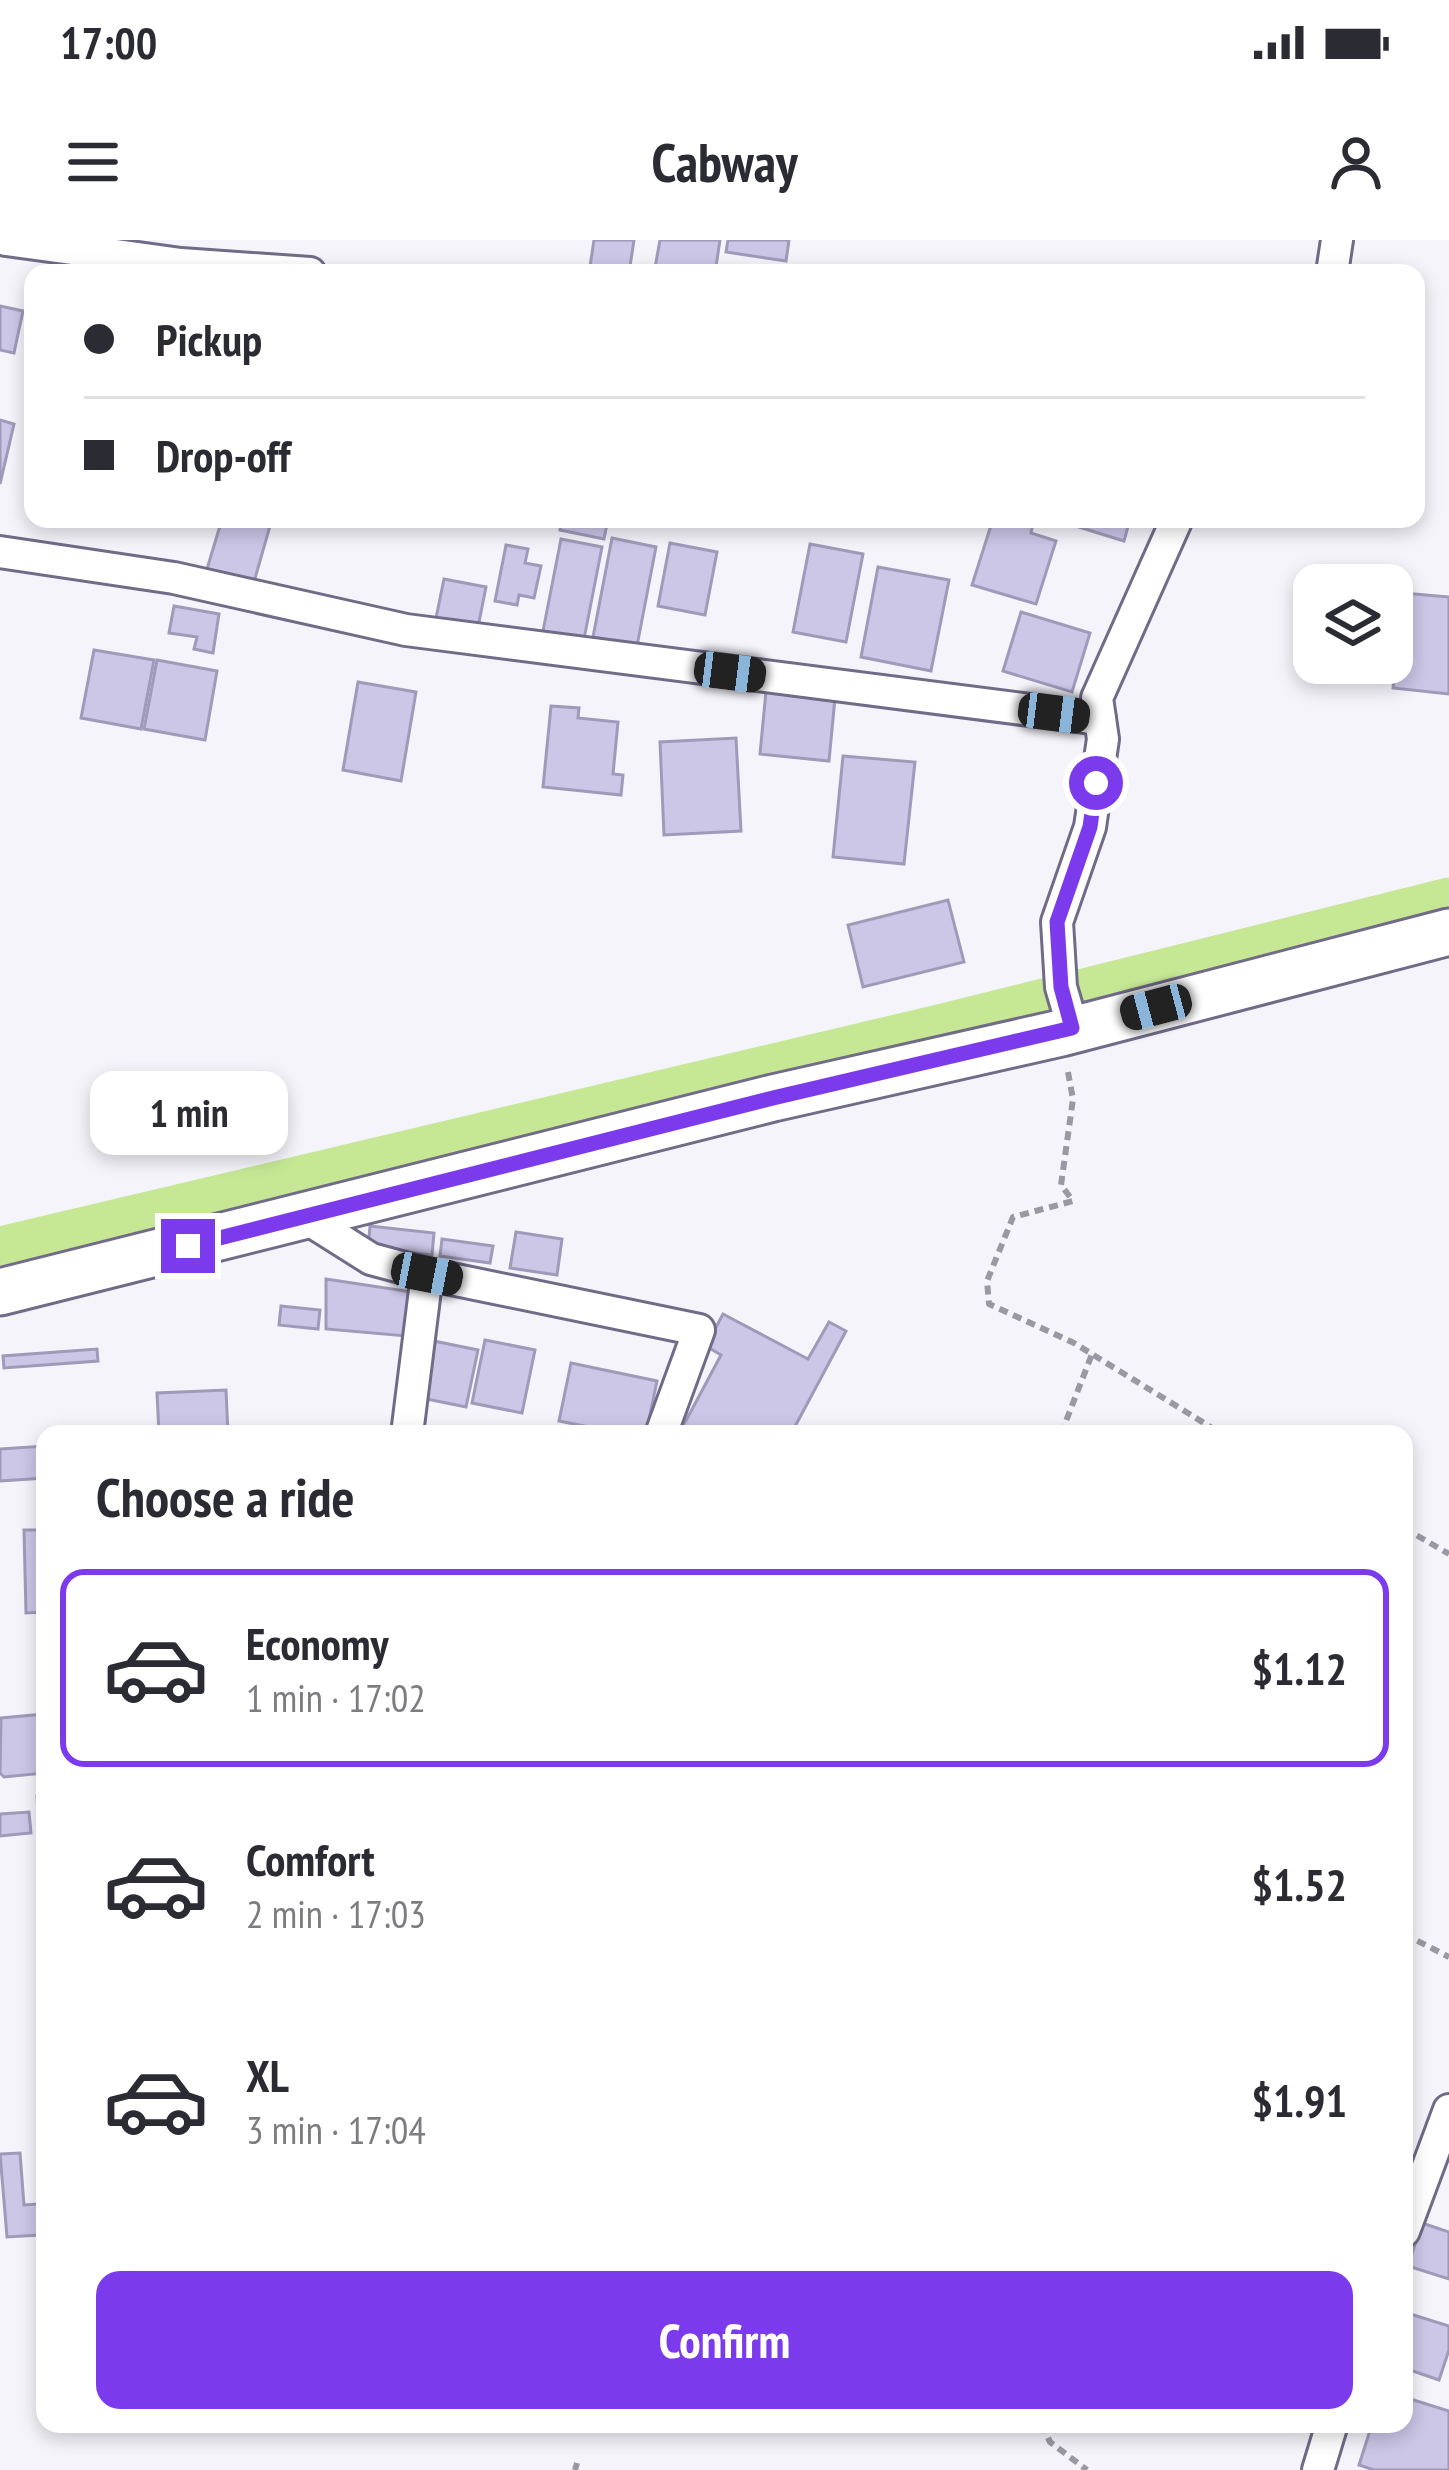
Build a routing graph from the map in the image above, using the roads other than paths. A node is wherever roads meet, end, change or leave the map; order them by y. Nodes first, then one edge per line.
1 (6, 240) edge
2 (181, 264) edge
3 (1173, 528) edge
4 (0, 552) edge
5 (1100, 719) junction
6 (1449, 932) edge
7 (1066, 1015) junction
8 (306, 1218) junction
9 (427, 1274) junction
10 (0, 1292) edge
11 (407, 1425) edge
12 (665, 1425) edge
13 (1449, 2110) edge
14 (1413, 2207) edge
15 (1329, 2433) edge
16 (1318, 2470) edge

1 - 2 street
3 - 5 street
4 - 5 street
5 - 7 street
6 - 7 street
7 - 8 street
8 - 9 street
8 - 10 street
9 - 11 street
9 - 12 street
13 - 14 street
15 - 16 street

